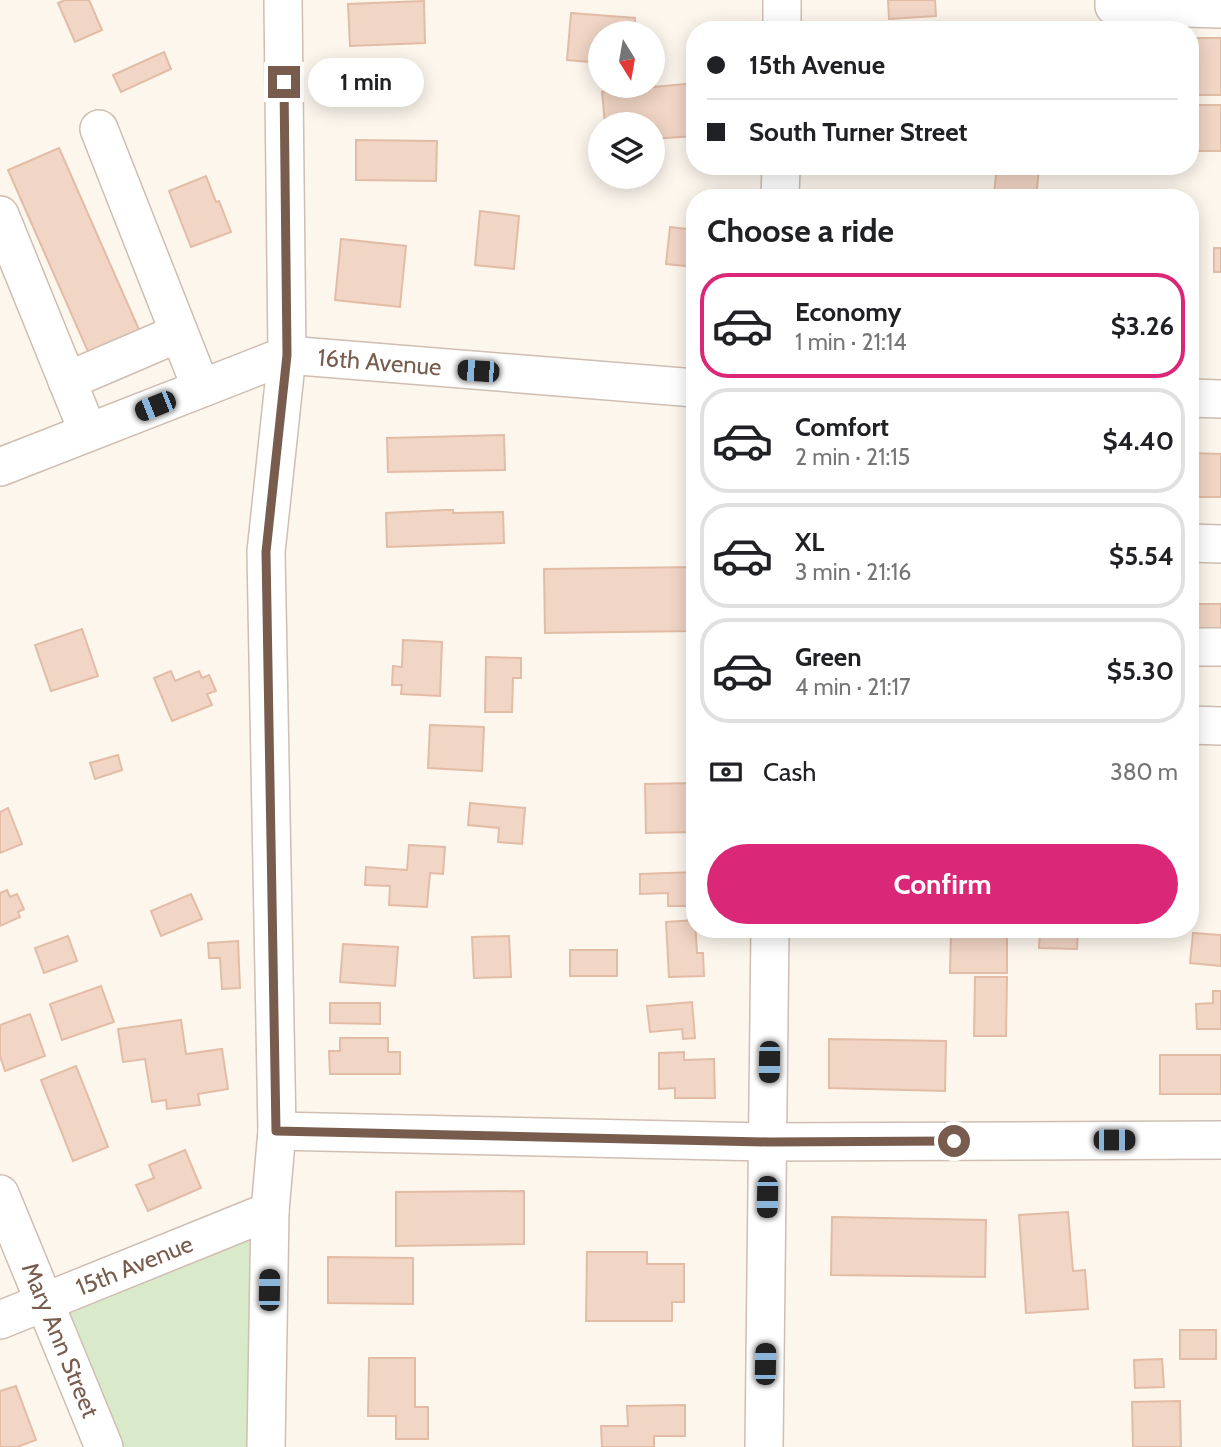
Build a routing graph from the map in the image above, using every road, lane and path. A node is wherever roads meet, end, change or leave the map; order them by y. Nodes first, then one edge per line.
1 (283, 0) edge
2 (782, 0) edge
3 (1114, 0) edge
4 (1221, 9) edge
5 (782, 21) edge
6 (99, 129) dead end
7 (0, 215) edge
8 (179, 333) junction
9 (287, 355) junction
10 (67, 381) junction
11 (686, 387) edge
12 (201, 388) junction
13 (1199, 398) edge
14 (1221, 399) edge
15 (88, 432) junction
16 (0, 467) edge
17 (1199, 543) edge
18 (1221, 544) edge
19 (1199, 647) edge
20 (1221, 648) edge
21 (1199, 725) edge
22 (1221, 726) edge
23 (770, 938) edge
24 (276, 1131) junction
25 (1221, 1140) edge
26 (768, 1142) junction
27 (0, 1194) edge
28 (270, 1211) junction
29 (44, 1303) junction
30 (0, 1320) edge
31 (104, 1447) edge
32 (267, 1447) edge
33 (764, 1447) edge

1 - 9 street
2 - 5 street
3 - 4 street
6 - 8 street
7 - 10 street
8 - 10 street
8 - 12 street
9 - 11 street, 16th Avenue
9 - 12 street, 16th Avenue
9 - 24 street
10 - 15 street
12 - 15 street, 16th Avenue
13 - 14 street
15 - 16 street, 16th Avenue
17 - 18 street
19 - 20 street
21 - 22 street
23 - 26 street
24 - 26 street
24 - 28 street
25 - 26 street
26 - 33 street
27 - 29 street, Mary Ann Street
28 - 29 street, 15th Avenue
28 - 32 street
29 - 30 street, 15th Avenue
29 - 31 street, Mary Ann Street

